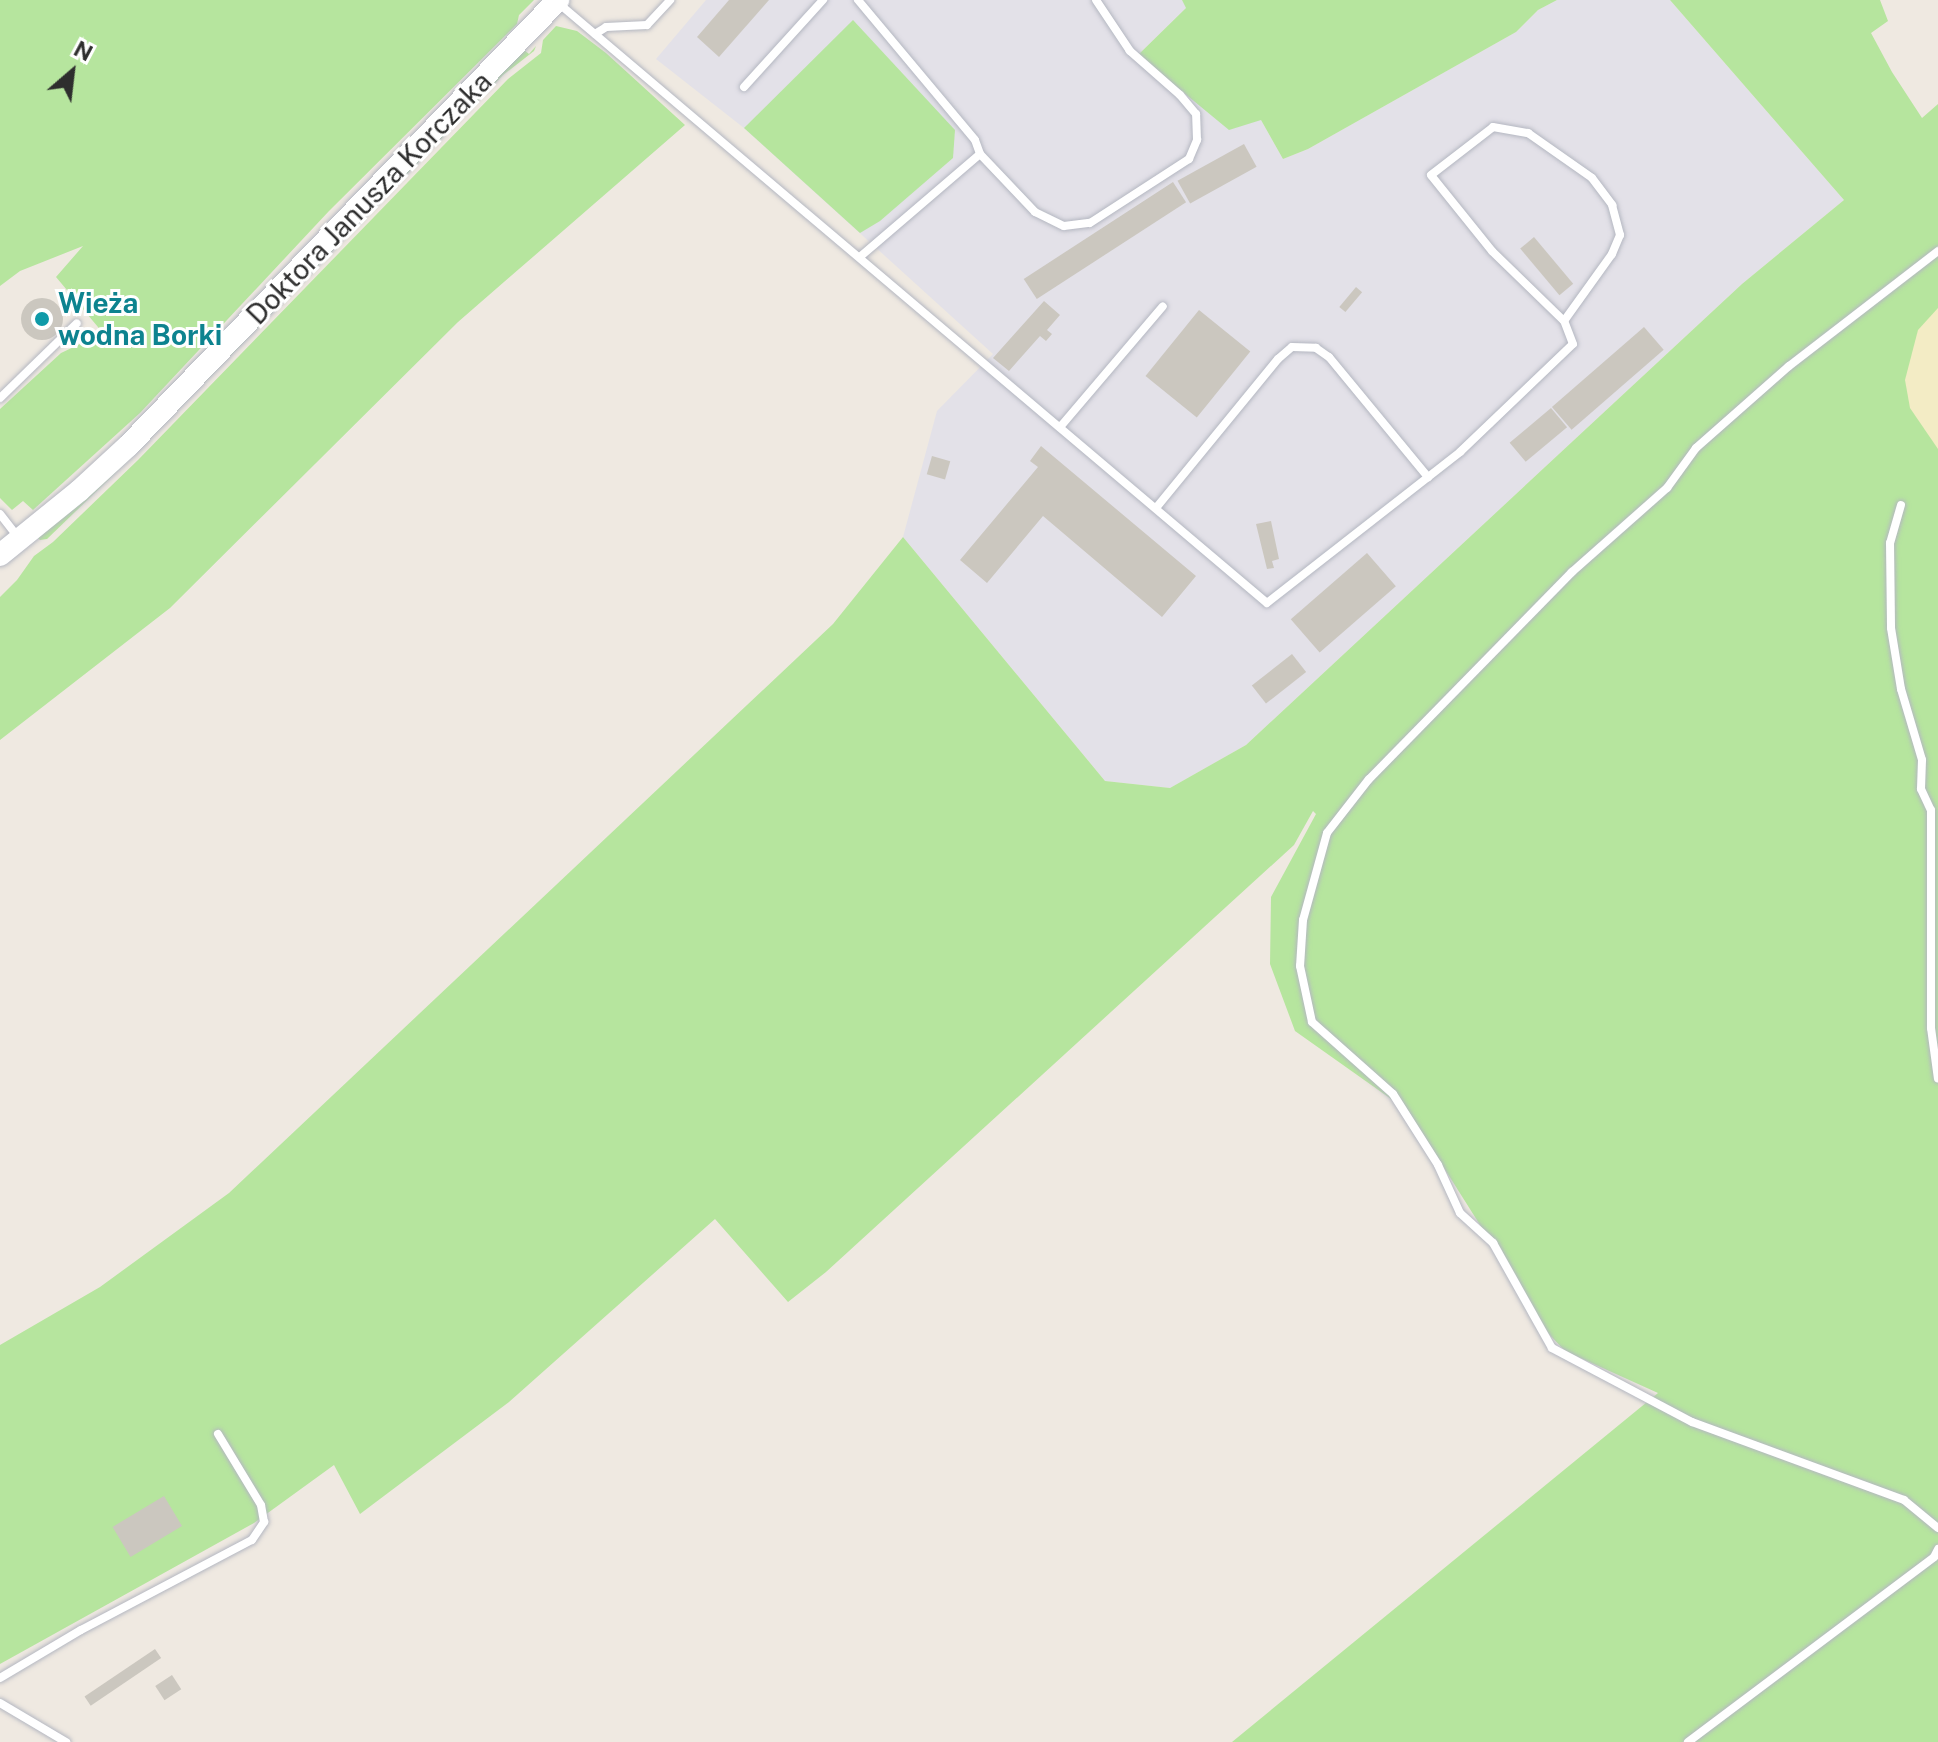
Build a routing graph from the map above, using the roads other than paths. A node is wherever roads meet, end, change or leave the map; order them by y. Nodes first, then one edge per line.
1 (670, 0) edge
2 (823, 0) edge
3 (858, 0) edge
4 (1096, 0) edge
5 (558, 1) edge
6 (595, 34) junction
7 (744, 87) dead end
8 (980, 154) junction
9 (1938, 251) edge
10 (860, 257) junction
11 (1163, 306) dead end
12 (1564, 321) junction
13 (77, 323) dead end
14 (0, 398) edge
15 (1061, 426) junction
16 (1428, 477) junction
17 (1901, 505) dead end
18 (1156, 508) junction
19 (0, 514) edge
20 (20, 539) junction
21 (0, 555) edge
22 (1934, 812) edge
23 (1938, 1079) edge
24 (218, 1434) dead end
25 (1938, 1528) edge
26 (1938, 1549) edge
27 (0, 1678) edge
28 (0, 1703) edge
29 (66, 1742) edge
30 (1688, 1742) edge

1 - 6 lane
2 - 7 lane
3 - 8 lane
4 - 8 lane
5 - 6 lane
5 - 20 street, Doktora Janusza Korczaka
6 - 10 lane
8 - 10 lane
9 - 25 lane
10 - 15 lane
11 - 15 lane
12 - 12 lane
12 - 16 lane
13 - 14 lane
15 - 18 lane
16 - 18 lane
16 - 18 lane
17 - 22 lane
19 - 20 lane
20 - 21 street, Doktora Janusza Korczaka
22 - 23 lane
24 - 27 lane
26 - 30 lane
28 - 29 lane

